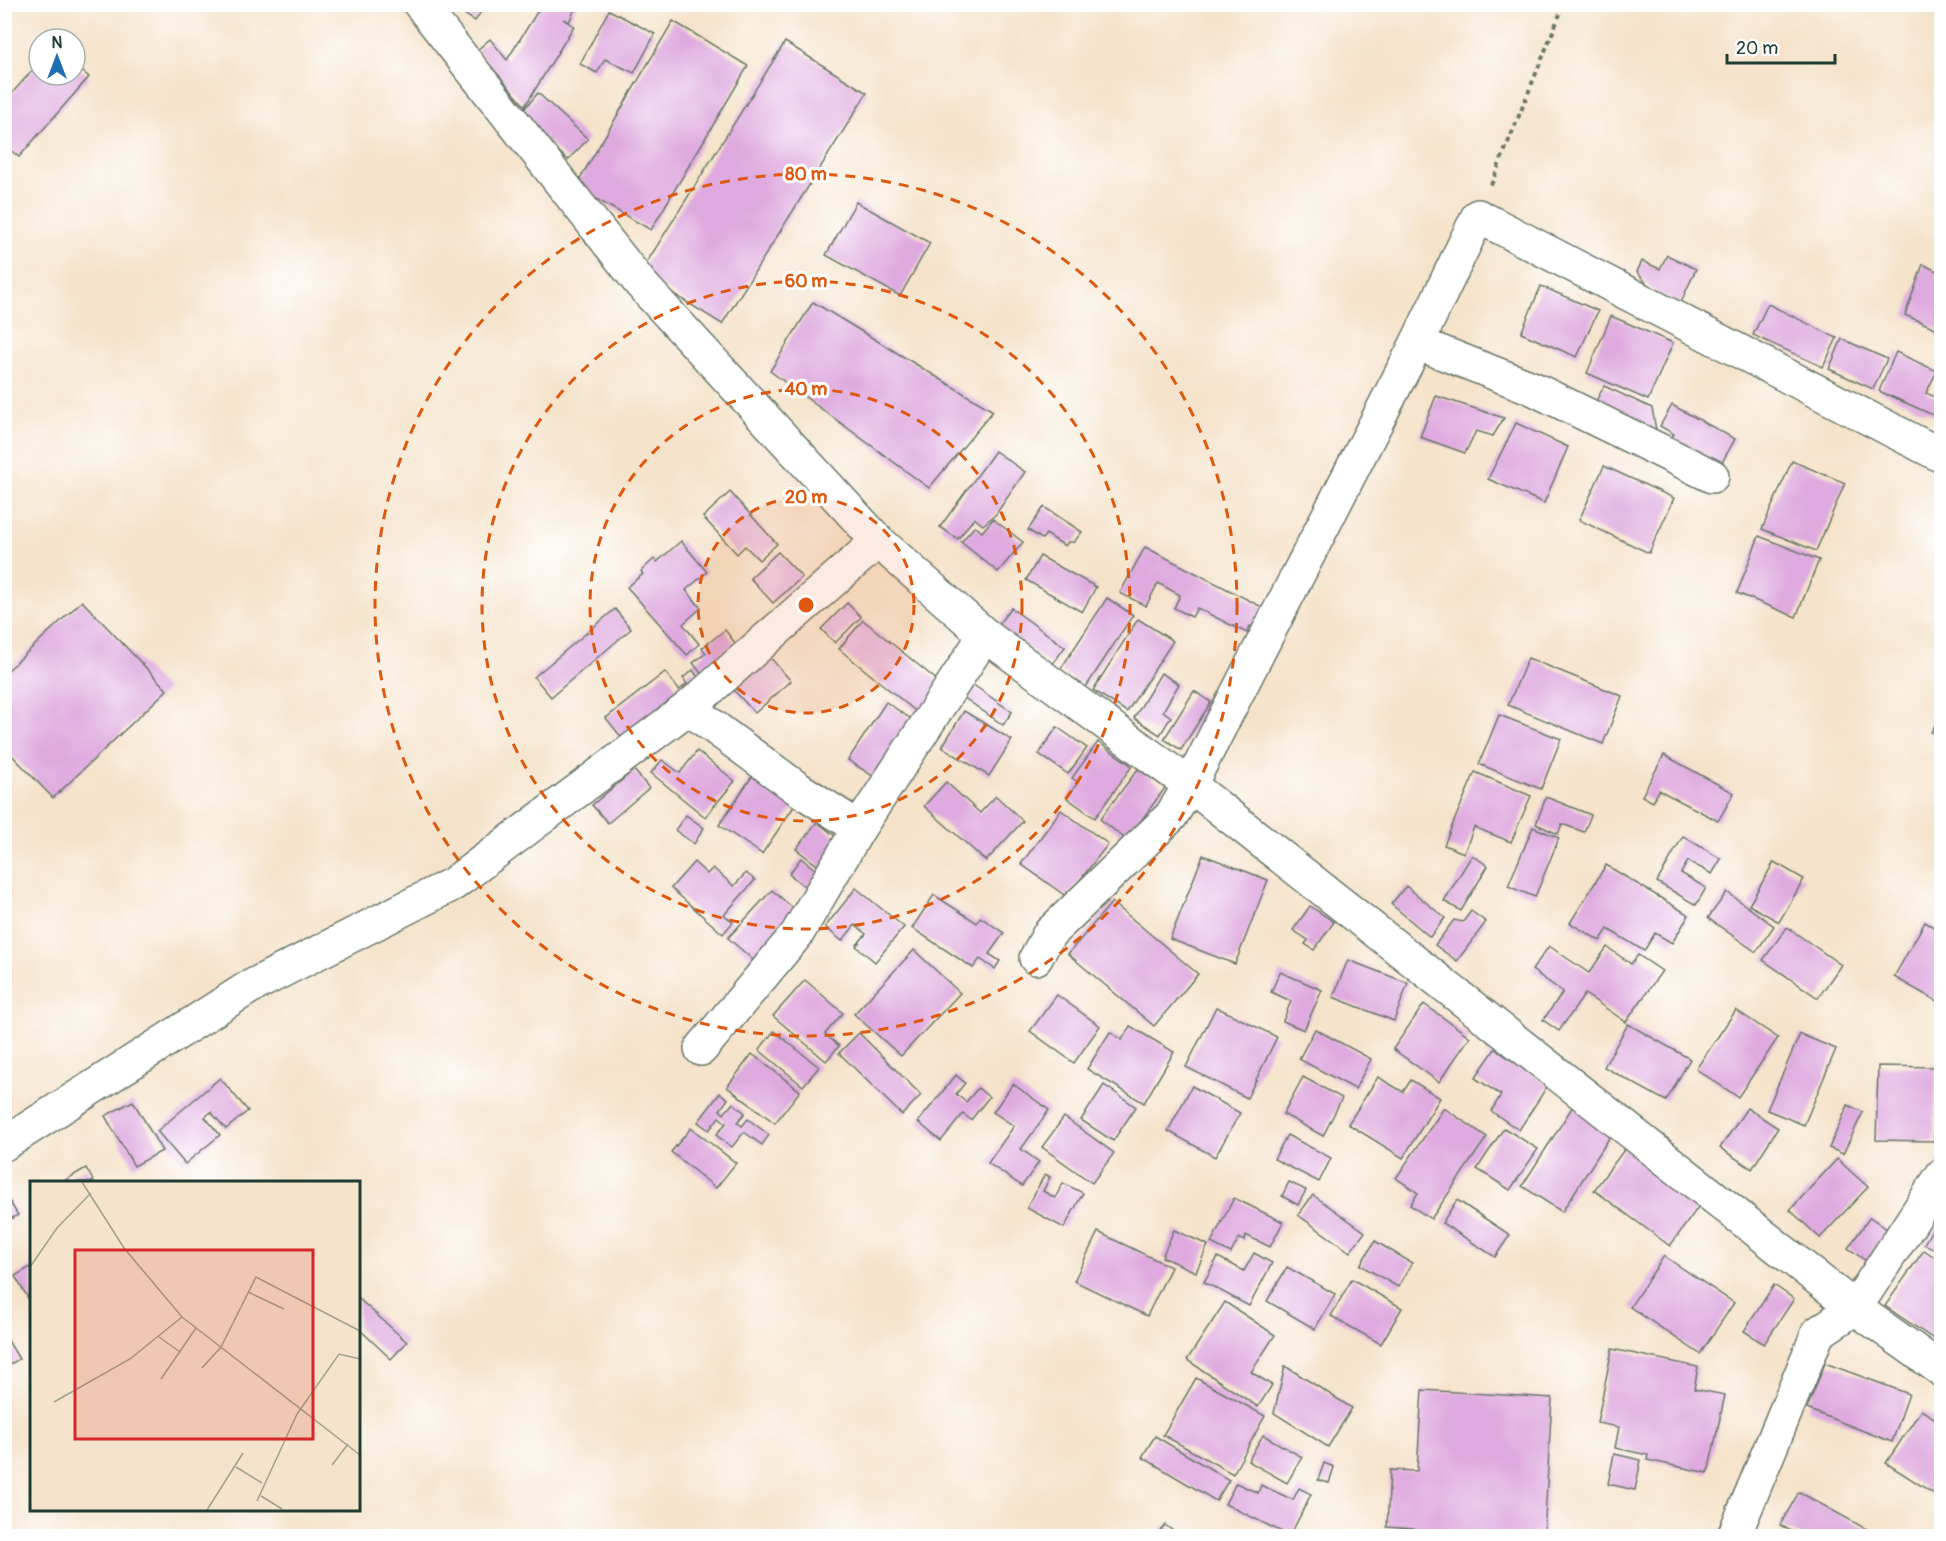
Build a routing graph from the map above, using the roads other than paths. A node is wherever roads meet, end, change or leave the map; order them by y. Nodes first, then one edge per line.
1 (420, 4) edge
2 (1417, 343) junction
3 (1941, 456) edge
4 (1712, 476) dead end
5 (878, 541) junction
6 (986, 635) junction
7 (688, 708) junction
8 (1190, 785) junction
9 (859, 828) junction
10 (1036, 958) dead end
11 (701, 1048) dead end
12 (4, 1144) edge
13 (1941, 1175) edge
14 (1855, 1308) junction
15 (1941, 1370) edge
16 (1734, 1536) edge

1 - 5 street
2 - 3 street
2 - 4 street
2 - 8 street
5 - 6 street
5 - 7 street
6 - 8 street
6 - 9 street
7 - 9 street
7 - 12 street
8 - 10 street
8 - 14 street
9 - 11 street
13 - 14 street
14 - 15 street
14 - 16 street

